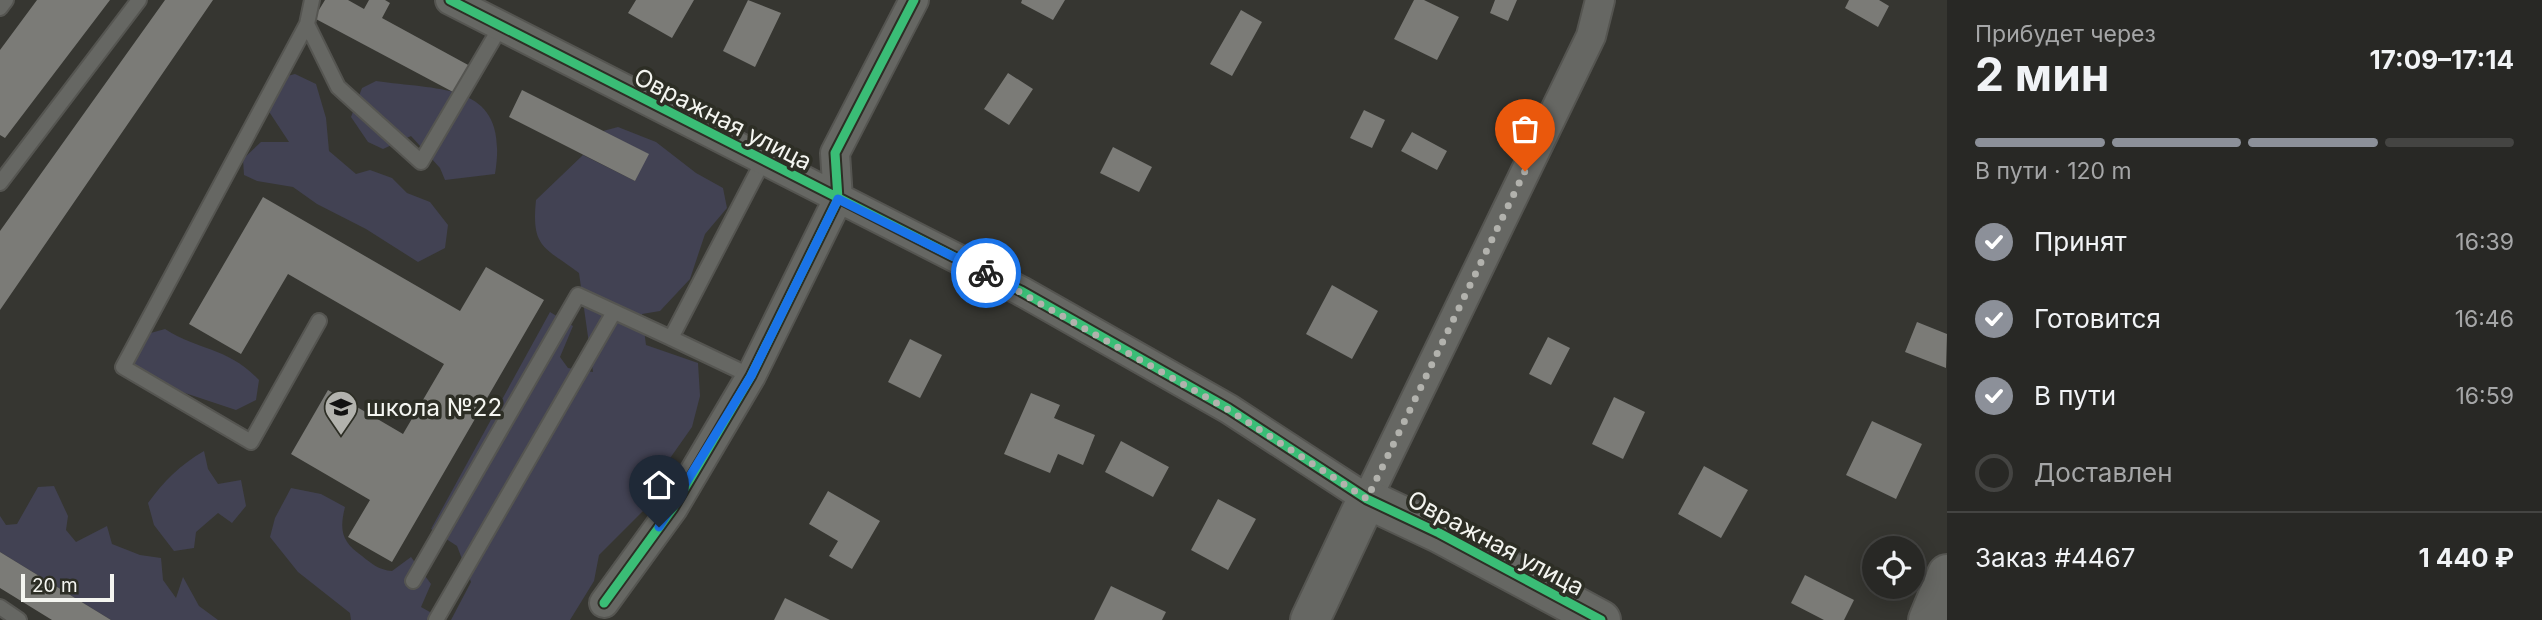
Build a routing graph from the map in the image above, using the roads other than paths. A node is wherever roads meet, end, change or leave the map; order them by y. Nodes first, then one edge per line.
1 (6, 0) edge
2 (139, 0) edge
3 (312, 0) edge
4 (450, 0) edge
5 (914, 0) edge
6 (1600, 0) edge
7 (0, 8) edge
8 (307, 24) junction
9 (501, 26) junction
10 (763, 161) junction
11 (4, 167) edge
12 (0, 183) edge
13 (838, 199) junction
14 (614, 312) junction
15 (319, 321) dead end
16 (671, 338) junction
17 (751, 376) junction
18 (1367, 499) junction
19 (1947, 574) edge
20 (413, 581) dead end
21 (604, 603) dead end
22 (0, 607) edge
23 (19, 620) edge
24 (436, 620) edge
25 (1310, 620) edge
26 (1601, 620) edge
27 (1928, 620) edge

1 - 7 lane
2 - 11 lane
3 - 8 lane
4 - 9 street, Овражная улица
5 - 13 street
6 - 18 street
8 - 9 lane
8 - 15 lane
9 - 10 street, Овражная улица
10 - 13 street, Овражная улица
10 - 16 lane
11 - 12 lane
13 - 17 street
13 - 18 street, Овражная улица
14 - 16 lane
14 - 20 lane
14 - 24 lane
16 - 17 lane
17 - 21 street
18 - 25 street
18 - 26 street, Овражная улица
19 - 27 street
22 - 23 lane

